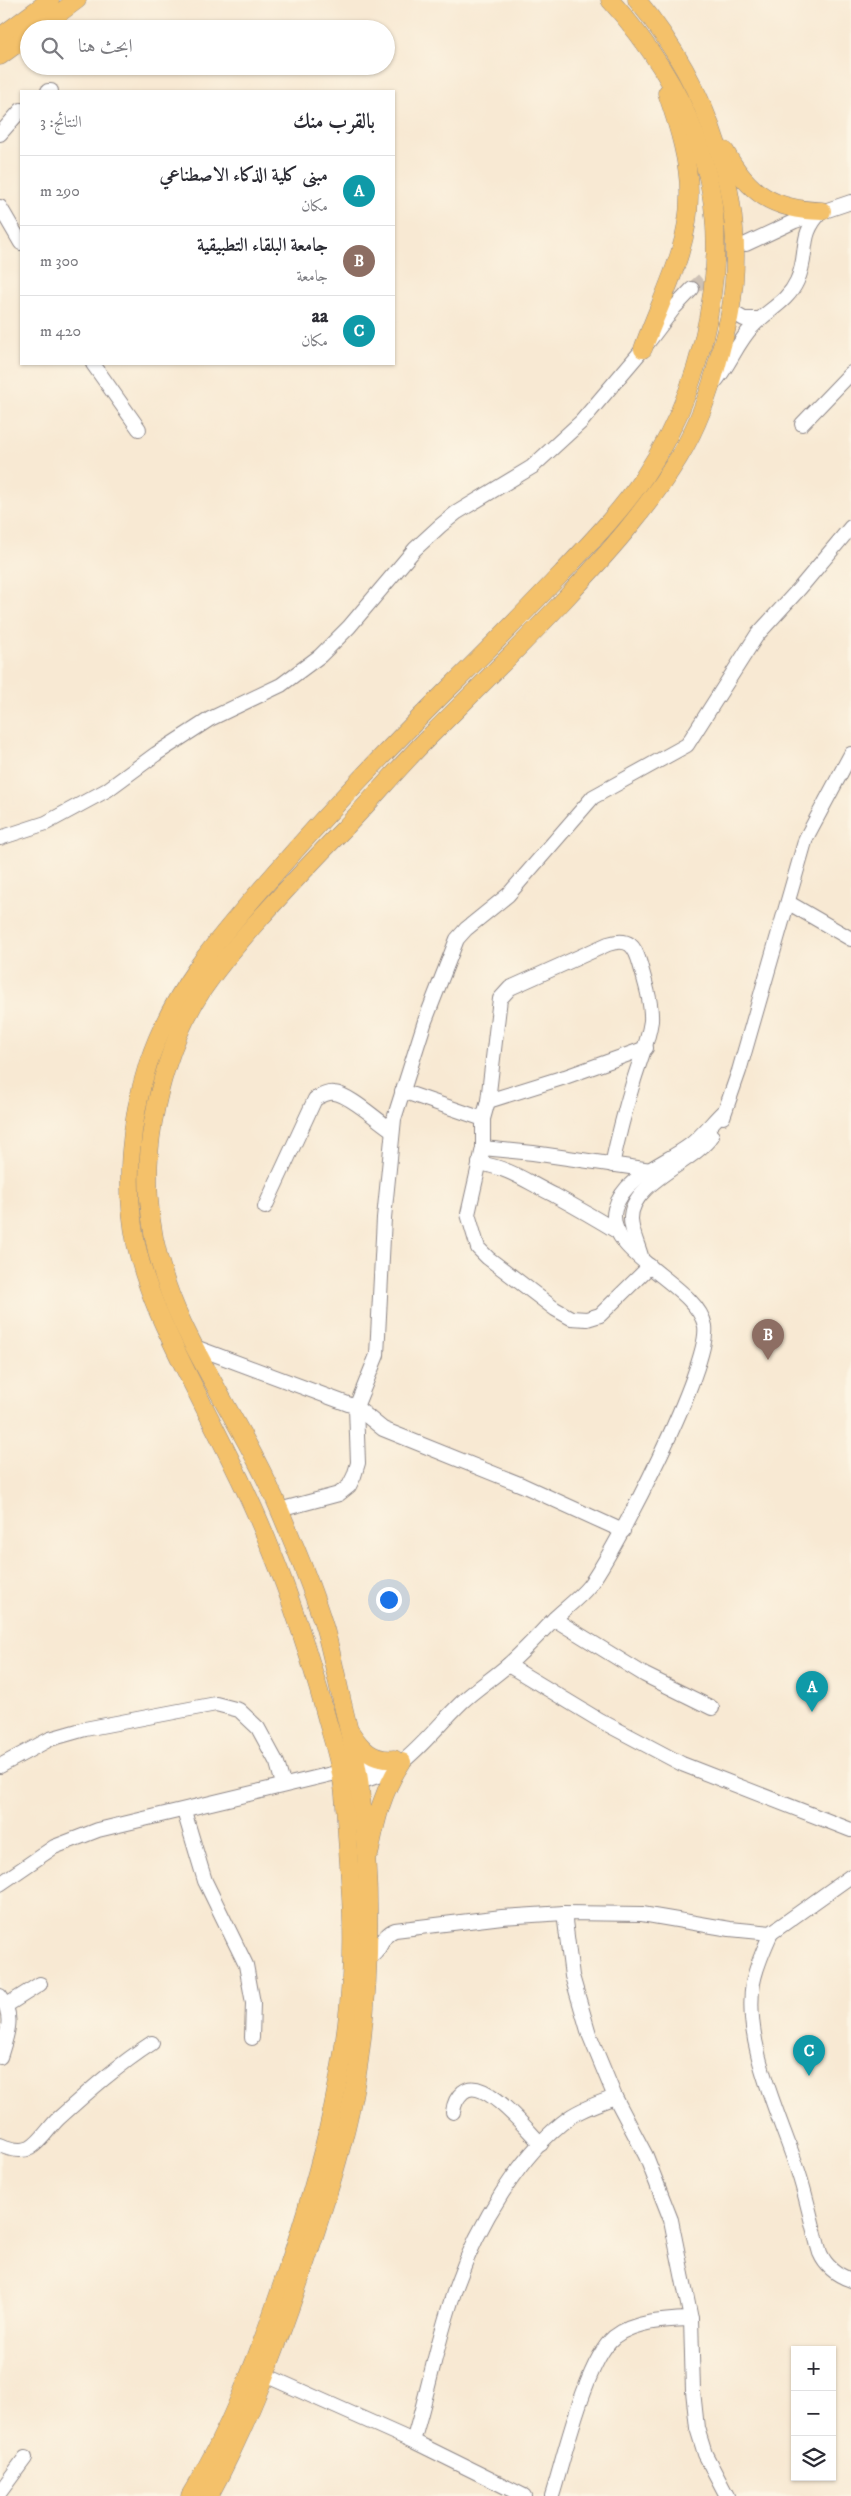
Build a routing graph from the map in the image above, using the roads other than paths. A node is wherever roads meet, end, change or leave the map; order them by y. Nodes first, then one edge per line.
1 (50, 0) edge
2 (77, 0) edge
3 (610, 0) edge
4 (637, 0) edge
5 (23, 20) edge
6 (50, 20) edge
7 (20, 22) edge
8 (0, 37) edge
9 (20, 42) edge
10 (0, 56) edge
11 (657, 59) junction
12 (20, 111) edge
13 (708, 118) junction
14 (0, 134) edge
15 (851, 202) edge
16 (0, 207) edge
17 (822, 211) junction
18 (790, 218) junction
19 (804, 240) junction
20 (20, 241) edge
21 (746, 244) tunnel mouth
22 (692, 289) tunnel mouth
23 (730, 311) junction
24 (759, 319) junction
25 (643, 349) junction
26 (95, 365) edge
27 (851, 373) edge
28 (712, 384) junction
29 (802, 424) dead end
30 (139, 429) dead end
31 (851, 527) edge
32 (403, 734) junction
33 (418, 747) junction
34 (850, 761) edge
35 (0, 838) edge
36 (789, 902) junction
37 (851, 939) edge
38 (646, 1048) junction
39 (402, 1092) junction
40 (488, 1101) junction
41 (725, 1110) junction
42 (483, 1119) junction
43 (392, 1130) junction
44 (483, 1148) junction
45 (479, 1163) junction
46 (612, 1165) junction
47 (651, 1170) junction
48 (265, 1207) dead end
49 (618, 1232) junction
50 (645, 1261) junction
51 (195, 1347) junction
52 (356, 1407) junction
53 (280, 1510) junction
54 (622, 1531) junction
55 (554, 1619) junction
56 (508, 1665) junction
57 (712, 1708) dead end
58 (349, 1730) junction
59 (398, 1760) junction
60 (0, 1766) edge
61 (350, 1778) junction
62 (283, 1784) junction
63 (184, 1811) junction
64 (851, 1830) edge
65 (366, 1876) junction
66 (851, 1876) edge
67 (0, 1884) edge
68 (564, 1913) junction
69 (771, 1933) junction
70 (367, 1958) junction
71 (40, 1984) dead end
72 (4, 2000) edge
73 (252, 2038) dead end
74 (152, 2043) dead end
75 (0, 2057) edge
76 (615, 2097) junction
77 (453, 2112) dead end
78 (541, 2144) junction
79 (0, 2145) edge
80 (851, 2280) edge
81 (691, 2319) junction
82 (265, 2375) junction
83 (413, 2441) junction
84 (25, 2458) dead end
85 (0, 2492) edge
86 (190, 2496) edge
87 (209, 2496) edge
88 (524, 2496) edge
89 (552, 2496) edge
90 (727, 2496) edge

1 - 5 main road
2 - 6 main road
3 - 11 main road
4 - 13 main road
7 - 8 main road
9 - 10 main road
11 - 25 main road
11 - 32 main road
12 - 14 street
13 - 18 main road
13 - 23 main road
15 - 17 street
16 - 20 street
17 - 18 main road
17 - 19 street
18 - 19 street
18 - 21 street
19 - 24 street
22 - 25 street
23 - 24 street
23 - 28 main road
24 - 28 street
25 - 35 street
26 - 30 street
27 - 29 street
28 - 33 main road
31 - 39 street
32 - 33 main road
32 - 61 main road
33 - 51 main road
34 - 36 street
36 - 37 street
36 - 41 street
38 - 40 street
38 - 40 street
38 - 46 street
39 - 42 street
39 - 43 street
40 - 42 street
41 - 47 street
41 - 50 street
42 - 44 street
43 - 48 street
43 - 52 street
44 - 45 street
44 - 46 street
45 - 49 street
45 - 50 street
46 - 47 street
47 - 49 street
49 - 50 street
50 - 54 street
51 - 52 street
51 - 53 main road
52 - 53 street
52 - 54 street
53 - 58 main road
54 - 55 street
55 - 56 street
55 - 57 street
56 - 59 street
56 - 64 street
58 - 59 main road
58 - 61 main road
59 - 61 street
59 - 65 main road
60 - 62 street
61 - 62 street
61 - 65 main road
61 - 86 main road
62 - 63 street
63 - 67 street
63 - 73 street
65 - 70 main road
66 - 69 street
68 - 69 street
68 - 70 street
68 - 76 street
69 - 80 street
70 - 82 main road
71 - 72 street
72 - 75 street
74 - 79 street
76 - 78 street
76 - 81 street
77 - 78 street
78 - 83 street
81 - 89 street
81 - 90 street
82 - 83 street
82 - 87 main road
83 - 88 street
84 - 85 street

